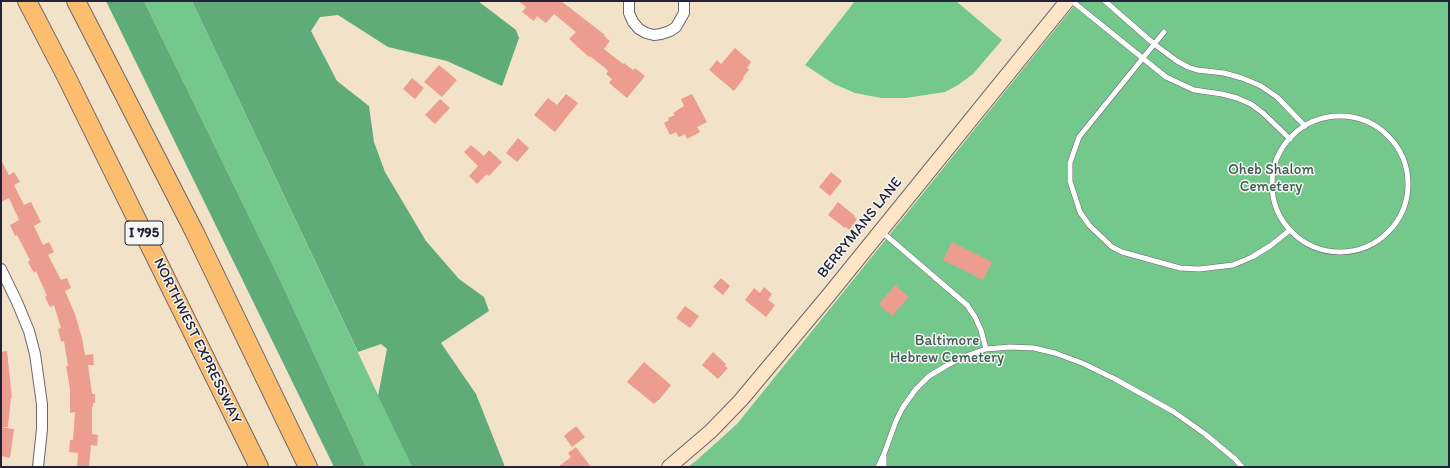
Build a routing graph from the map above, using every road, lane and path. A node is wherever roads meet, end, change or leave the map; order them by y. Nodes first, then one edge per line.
1 (27, 1) edge
2 (76, 1) edge
3 (629, 1) edge
4 (684, 1) edge
5 (1067, 1) edge
6 (1072, 1) edge
7 (1105, 1) edge
8 (1164, 32) dead end
9 (1154, 44) junction
10 (1142, 58) junction
11 (1305, 126) junction
12 (1290, 139) junction
13 (880, 230) junction
14 (1290, 230) junction
15 (1, 269) edge
16 (986, 349) junction
17 (884, 454) junction
18 (38, 467) edge
19 (259, 467) edge
20 (308, 467) edge
21 (669, 467) edge
22 (878, 467) edge
23 (884, 467) edge
24 (1242, 467) edge

1 - 19 highway, NORTHWEST EXPRESSWAY / I 795
2 - 20 highway
3 - 4 street
5 - 13 street, BERRYMANS LANE
6 - 10 lane
7 - 9 lane
8 - 9 lane
9 - 10 lane
9 - 11 lane
10 - 12 lane
10 - 14 lane
11 - 12 lane
11 - 14 lane
12 - 14 lane
13 - 16 lane
13 - 21 street, BERRYMANS LANE
15 - 18 street
16 - 17 lane
16 - 24 lane
17 - 22 lane
17 - 23 lane

